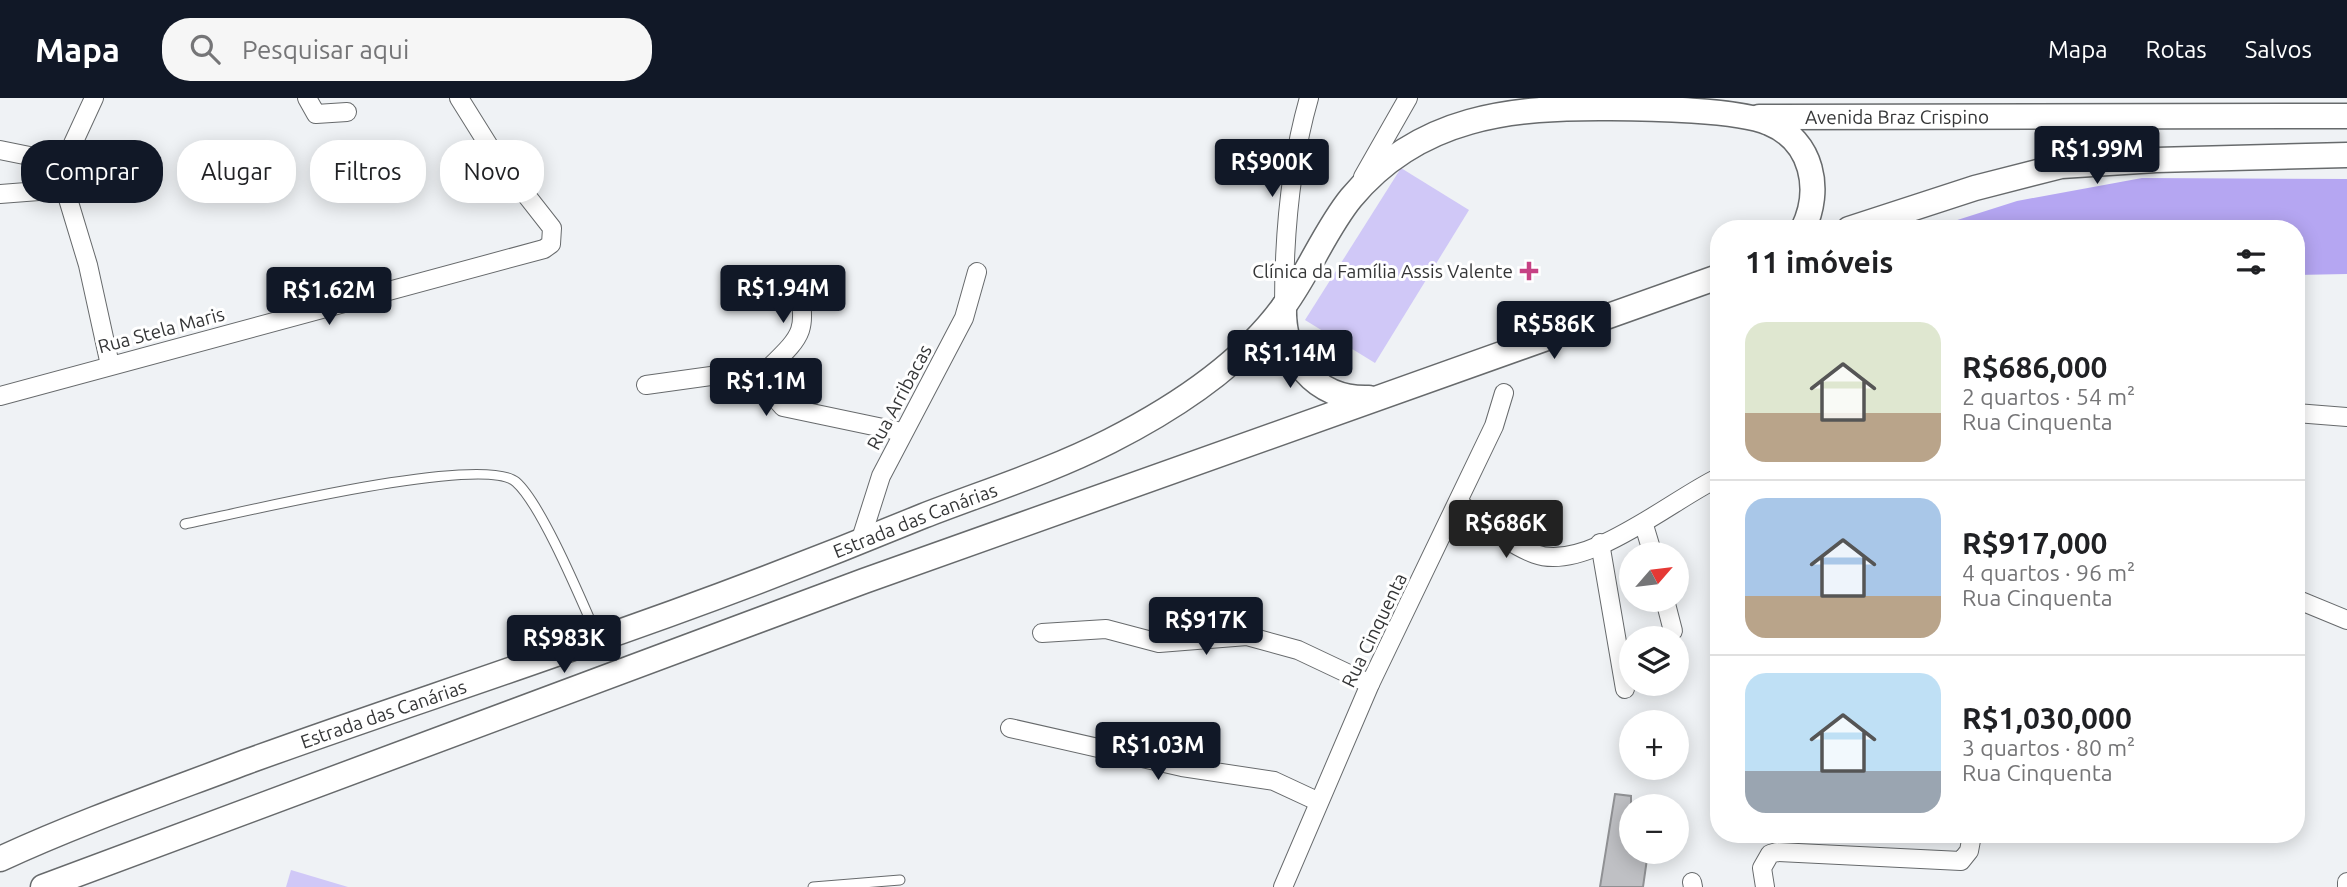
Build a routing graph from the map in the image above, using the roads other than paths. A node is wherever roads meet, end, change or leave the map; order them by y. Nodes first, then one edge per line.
1 (94, 98) edge
2 (307, 98) edge
3 (459, 98) edge
4 (1309, 98) edge
5 (1408, 98) edge
6 (1608, 98) edge
7 (1631, 108) junction
8 (347, 112) dead end
9 (2347, 116) edge
10 (1740, 117) junction
11 (75, 140) edge
12 (0, 150) edge
13 (21, 154) edge
14 (2347, 155) edge
15 (21, 192) edge
16 (0, 194) edge
17 (1351, 198) junction
18 (69, 203) edge
19 (1807, 220) edge
20 (1877, 220) edge
21 (977, 272) dead end
22 (1710, 280) edge
23 (798, 282) dead end
24 (1284, 306) junction
25 (110, 365) junction
26 (769, 368) junction
27 (646, 386) dead end
28 (1504, 393) dead end
29 (0, 397) edge
30 (1373, 398) junction
31 (2305, 414) edge
32 (2347, 416) edge
33 (902, 432) junction
34 (1710, 483) edge
35 (1459, 503) junction
36 (185, 524) dead end
37 (1644, 525) junction
38 (860, 542) junction
39 (1649, 542) edge
40 (1600, 543) junction
41 (2305, 604) edge
42 (2347, 620) edge
43 (1042, 633) dead end
44 (588, 643) junction
45 (1619, 654) edge
46 (594, 684) junction
47 (1370, 684) junction
48 (1010, 728) dead end
49 (1317, 801) junction
50 (1970, 843) edge
51 (0, 859) edge
52 (900, 880) dead end
53 (43, 887) edge
54 (813, 887) edge
55 (1283, 887) edge
56 (1765, 887) edge

1 - 11 street
2 - 8 street
3 - 25 street, Rua Stela Maris
4 - 24 street
5 - 17 street
6 - 7 street
7 - 10 main road, Estrada das Canárias
7 - 17 main road, Estrada das Canárias
9 - 10 main road, Avenida Braz Crispino
10 - 19 main road
12 - 13 street
14 - 20 main road
15 - 16 street
17 - 24 main road, Estrada das Canárias
18 - 25 street
21 - 33 street, Rua Arribacas
22 - 30 main road, Estrada das Canárias
23 - 26 street
24 - 30 main road
24 - 38 main road, Estrada das Canárias
25 - 29 street, Rua Stela Maris
26 - 27 street
26 - 33 street
28 - 35 street, Rua Cinquenta
30 - 46 main road, Estrada das Canárias
31 - 32 street
33 - 38 street, Rua Arribacas
34 - 37 street
35 - 40 street
35 - 47 street, Rua Cinquenta
36 - 44 lane
37 - 39 street
37 - 40 street
38 - 44 main road, Estrada das Canárias
40 - 45 street
41 - 42 street
43 - 47 street
44 - 46 main road
44 - 51 main road, Estrada das Canárias
46 - 53 main road, Estrada das Canárias
47 - 49 street, Rua Cinquenta
48 - 49 street
49 - 55 street, Rua Cinquenta
50 - 56 street
52 - 54 lane

